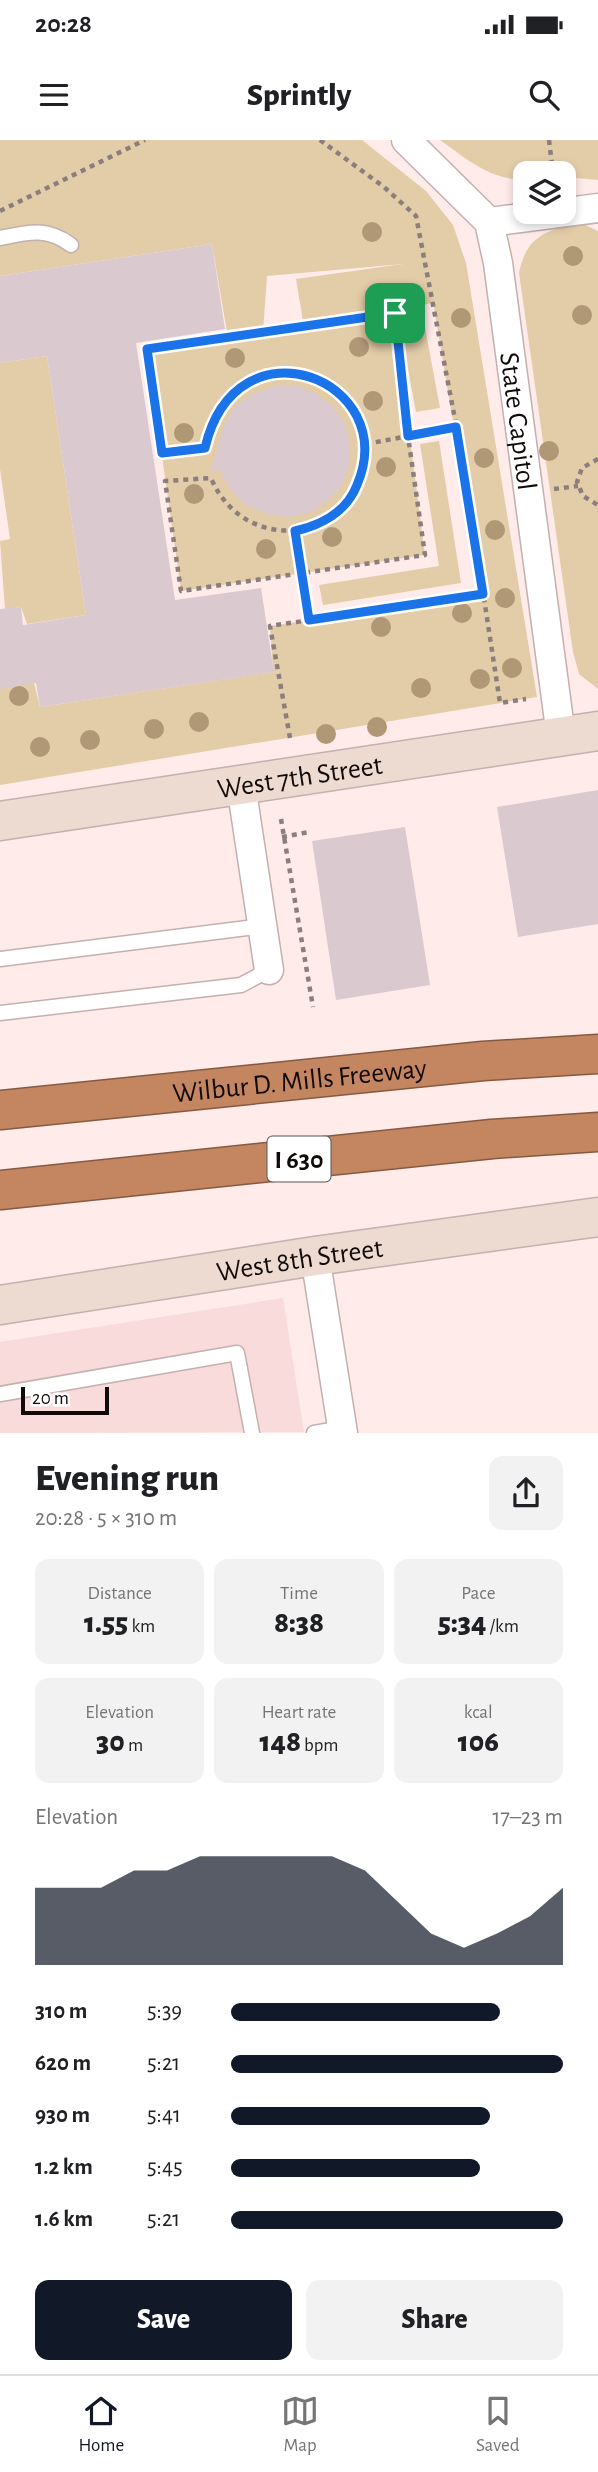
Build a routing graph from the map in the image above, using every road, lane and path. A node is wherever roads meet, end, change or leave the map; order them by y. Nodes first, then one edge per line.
1 (145, 140) edge
2 (320, 140) edge
3 (406, 140) edge
4 (549, 140) edge
5 (552, 161) edge
6 (598, 208) edge
7 (0, 211) edge
8 (489, 222) junction
9 (0, 238) edge
10 (71, 245) dead end
11 (456, 427) junction
12 (408, 436) junction
13 (366, 444) junction
14 (598, 459) edge
15 (598, 505) edge
16 (295, 531) junction
17 (302, 573) junction
18 (483, 594) junction
19 (309, 620) junction
20 (526, 699) dead end
21 (580, 733) edge
22 (290, 738) dead end
23 (241, 785) junction
24 (281, 819) dead end
25 (0, 821) edge
26 (263, 926) junction
27 (0, 959) edge
28 (269, 970) joint
29 (313, 1007) dead end
30 (0, 1013) edge
31 (598, 1054) edge
32 (0, 1110) edge
33 (598, 1132) edge
34 (0, 1189) edge
35 (598, 1217) edge
36 (315, 1256) junction
37 (0, 1305) edge
38 (0, 1394) edge
39 (343, 1430) edge
40 (252, 1433) edge
41 (314, 1433) edge

1 - 7 path
2 - 11 path
3 - 8 street
4 - 5 path
6 - 8 street
8 - 21 street, State Capitol
9 - 10 lane
11 - 12 path
11 - 18 path
12 - 13 path
12 - 13 path
12 - 17 path
13 - 16 path
14 - 15 path
16 - 17 path
16 - 17 path
17 - 19 path
18 - 19 path
18 - 20 path
19 - 22 path
21 - 23 street, West 7th Street
23 - 25 street, West 7th Street
23 - 26 street
24 - 29 path
26 - 27 lane
26 - 28 street
28 - 30 lane
31 - 32 highway, Wilbur D. Mills Freeway
33 - 34 highway, I 630
35 - 36 street, West 8th Street
36 - 37 street, West 8th Street
36 - 39 street
38 - 40 lane
39 - 41 lane

